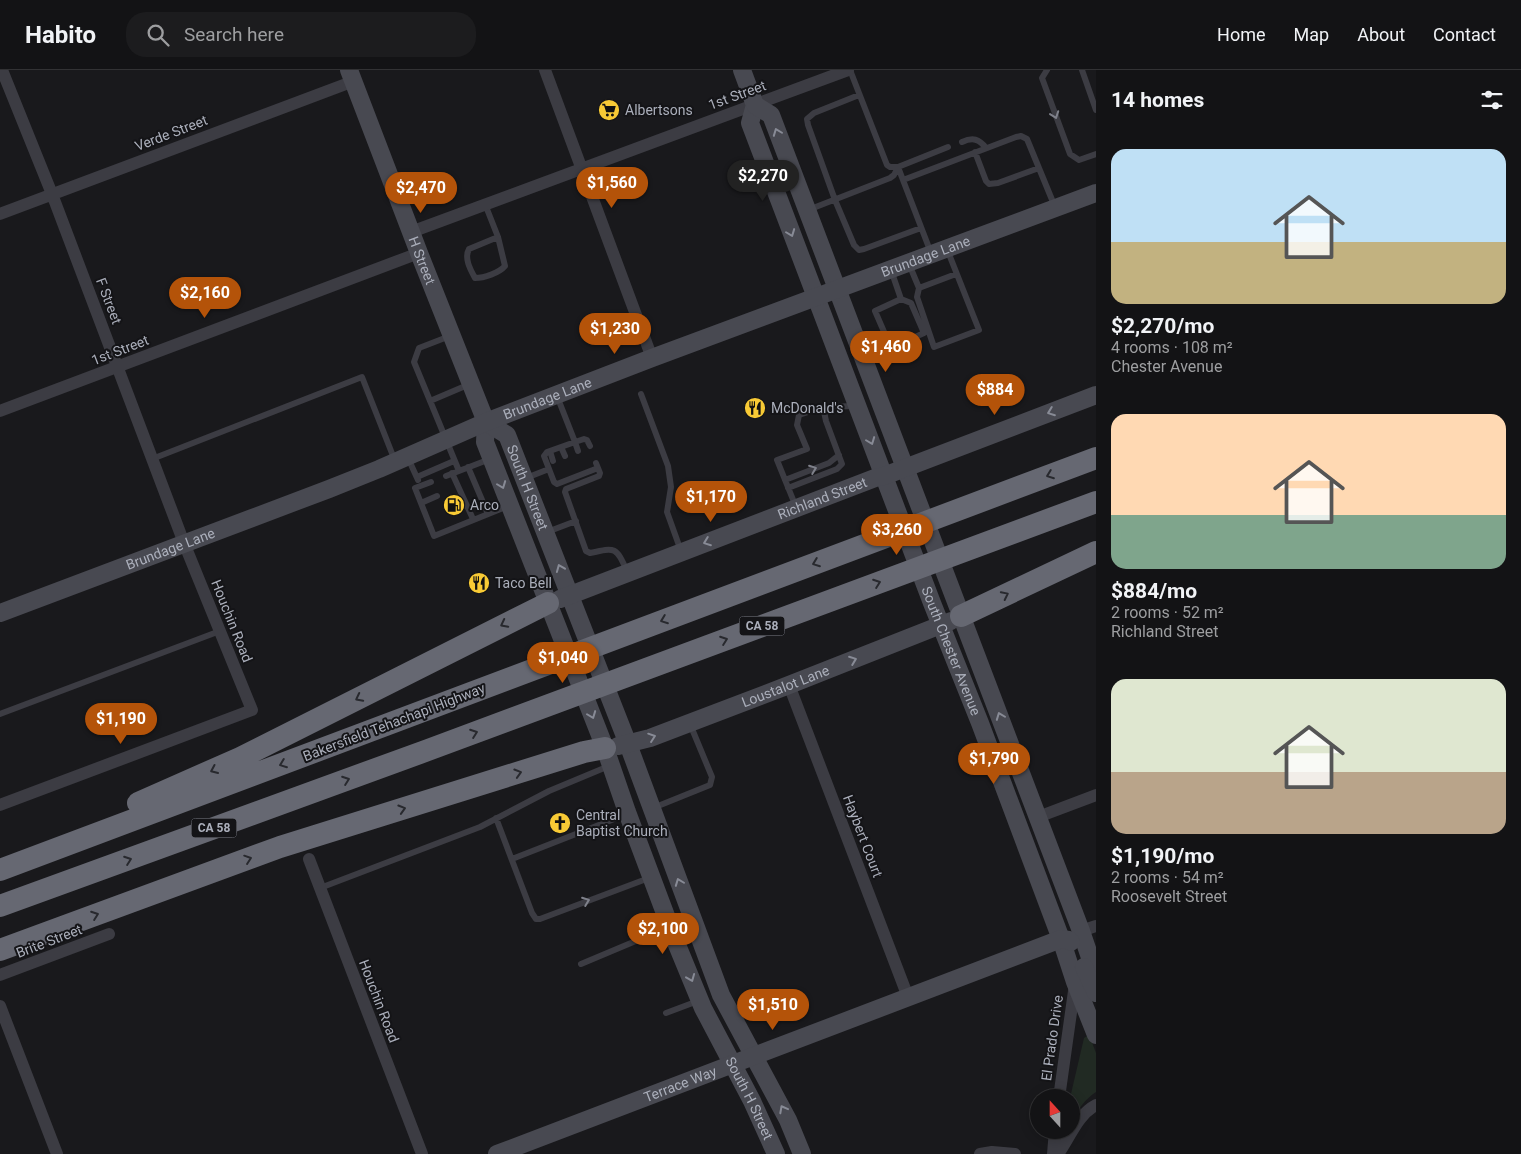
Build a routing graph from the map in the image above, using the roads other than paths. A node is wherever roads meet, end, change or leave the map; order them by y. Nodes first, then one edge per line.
1 (2, 70) edge
2 (545, 70) edge
3 (742, 70) edge
4 (849, 70) edge
5 (1046, 70) edge
6 (1082, 70) edge
7 (825, 74) edge
8 (352, 75) edge
9 (859, 95) junction
10 (755, 105) junction
11 (1096, 107) edge
12 (962, 142) dead end
13 (948, 147) dead end
14 (986, 148) junction
15 (975, 152) junction
16 (1096, 154) edge
17 (898, 167) junction
18 (582, 168) junction
19 (1039, 168) junction
20 (903, 180) junction
21 (1096, 193) edge
22 (52, 194) junction
23 (835, 200) junction
24 (485, 204) junction
25 (1055, 207) junction
26 (807, 210) junction
27 (0, 214) edge
28 (921, 228) junction
29 (411, 232) junction
30 (498, 237) junction
31 (939, 251) junction
32 (419, 253) junction
33 (908, 262) junction
34 (891, 269) junction
35 (956, 274) junction
36 (919, 288) junction
37 (836, 290) junction
38 (816, 297) junction
39 (901, 299) junction
40 (452, 336) junction
41 (891, 348) junction
42 (652, 358) junction
43 (865, 364) junction
44 (118, 366) junction
45 (470, 384) junction
46 (641, 394) dead end
47 (556, 395) junction
48 (1096, 395) edge
49 (430, 401) junction
50 (857, 406) junction
51 (823, 407) junction
52 (0, 411) edge
53 (486, 422) junction
54 (445, 440) junction
55 (575, 442) junction
56 (590, 446) dead end
57 (561, 447) junction
58 (550, 451) junction
59 (578, 451) dead end
60 (839, 455) junction
61 (565, 456) dead end
62 (492, 458) junction
63 (1096, 458) edge
64 (152, 459) junction
65 (402, 459) junction
66 (553, 460) dead end
67 (454, 461) junction
68 (468, 467) junction
69 (905, 468) junction
70 (549, 469) junction
71 (452, 474) junction
72 (884, 476) junction
73 (417, 477) junction
74 (524, 479) junction
75 (785, 480) junction
76 (430, 482) dead end
77 (421, 486) junction
78 (788, 488) junction
79 (437, 496) dead end
80 (1096, 502) edge
81 (421, 503) junction
82 (510, 505) junction
83 (796, 508) junction
84 (488, 514) junction
85 (473, 519) junction
86 (576, 521) junction
87 (546, 532) junction
88 (184, 543) junction
89 (681, 552) junction
90 (1096, 552) edge
91 (627, 573) junction
92 (570, 595) junction
93 (552, 612) junction
94 (0, 613) edge
95 (951, 621) junction
96 (220, 632) junction
97 (789, 685) junction
98 (0, 714) edge
99 (690, 723) junction
100 (980, 723) junction
101 (628, 744) junction
102 (605, 750) junction
103 (1096, 795) edge
104 (0, 805) edge
105 (651, 808) junction
106 (628, 814) junction
107 (1038, 817) junction
108 (496, 818) junction
109 (1019, 828) junction
110 (309, 859) dead end
111 (512, 859) junction
112 (0, 863) edge
113 (0, 870) edge
114 (651, 877) junction
115 (320, 888) junction
116 (0, 906) edge
117 (670, 926) junction
118 (1089, 929) edge
119 (109, 934) dead end
120 (1061, 939) junction
121 (0, 950) edge
122 (581, 964) dead end
123 (0, 975) edge
124 (1096, 975) edge
125 (1075, 982) junction
126 (1096, 993) edge
127 (908, 997) junction
128 (700, 1000) junction
129 (0, 1006) edge
130 (666, 1013) dead end
131 (1096, 1035) edge
132 (754, 1056) junction
133 (732, 1064) junction
134 (1060, 1089) edge
135 (1096, 1105) edge
136 (1054, 1139) edge
137 (57, 1154) edge
138 (422, 1154) edge
139 (497, 1154) edge
140 (776, 1154) edge
141 (802, 1154) edge
142 (980, 1154) edge
143 (1015, 1154) edge
144 (1053, 1154) edge
145 (1058, 1154) edge

1 - 22 street, F Street
2 - 18 street
3 - 10 main road
4 - 7 street, 1st Street
4 - 9 lane
5 -> 16 lane
6 - 11 lane
7 - 10 street, 1st Street
8 - 22 street, Verde Street
8 - 29 main road, H Street
9 - 17 lane
9 - 23 lane
10 - 18 street, 1st Street
26 -> 10 main road, South Chester Avenue
10 -> 38 main road, South Chester Avenue
12 - 14 lane
13 - 17 lane
14 - 15 lane
14 - 19 lane
15 - 19 lane
15 - 20 lane
17 - 20 lane
17 - 23 lane
18 - 24 street, 1st Street
18 - 42 street
19 - 25 lane
20 - 28 lane
21 - 25 main road, Brundage Lane
22 - 27 street, Verde Street
22 - 44 street, F Street
23 - 26 lane
23 - 28 lane
24 - 29 street, 1st Street
24 - 30 lane
25 - 31 main road, Brundage Lane
26 - 37 main road, South Chester Avenue
28 - 31 lane
29 - 32 main road, H Street
30 - 30 lane
31 - 33 main road, Brundage Lane
31 - 35 lane
32 - 40 main road, H Street
32 - 44 street, 1st Street
33 - 34 main road, Brundage Lane
33 - 36 lane
34 - 37 main road, Brundage Lane
34 - 39 lane
35 - 36 lane
35 - 36 lane
37 - 38 main road, Brundage Lane
37 - 43 main road, South Chester Avenue
38 - 42 main road, Brundage Lane
38 - 50 main road, South Chester Avenue
39 - 41 lane
39 - 41 lane
40 - 45 main road, H Street
40 - 49 lane
41 - 43 lane
42 - 47 main road, Brundage Lane
43 - 69 main road, South Chester Avenue
44 - 52 street, 1st Street
44 - 64 street, F Street
45 - 49 lane
45 - 53 main road, H Street
46 - 89 lane
47 - 53 main road, Brundage Lane
47 - 55 lane
48 -> 69 main road, Richland Street
49 - 54 lane
50 - 51 lane
50 -> 72 main road, South Chester Avenue
51 - 60 lane
51 - 75 lane
53 - 54 main road, Brundage Lane
53 - 62 main road, South H Street
53 - 74 main road, South H Street
54 - 65 main road, Brundage Lane
54 - 67 lane
55 - 56 lane
55 - 57 lane
55 - 59 lane
57 - 58 lane
57 - 61 lane
58 - 66 lane
58 - 70 lane
75 -> 60 lane
60 - 78 lane
62 - 68 lane
62 -> 82 main road, South H Street
63 -> 113 highway, Bakersfield Tehachapi Highway / CA 58
64 - 65 lane
64 - 88 street, F Street
65 - 73 lane
65 - 88 main road, Brundage Lane
67 - 71 lane
67 - 73 lane
68 - 71 lane
68 - 84 lane
69 - 72 main road, Richland Street
69 - 95 main road, South Chester Avenue
70 - 74 lane
70 - 86 lane
71 - 85 lane
72 - 83 main road, Richland Street
72 - 95 main road, South Chester Avenue
73 - 77 lane
74 - 87 main road, South H Street
75 - 78 lane
76 - 77 lane
77 - 81 lane
78 - 83 lane
79 - 81 lane
116 -> 80 highway, CA 58
81 - 85 lane
82 - 84 lane
82 - 93 main road, South H Street
83 -> 89 main road, Richland Street
84 - 85 lane
86 - 87 lane
86 - 91 lane
92 -> 87 main road, South H Street
88 - 94 main road, Brundage Lane
88 - 96 street, Houchin Road
89 - 91 main road, Richland Street
95 -> 90 highway
91 - 92 main road, Richland Street
92 - 93 main road, Richland Street
92 - 101 main road, South H Street
93 -> 102 main road, South H Street
93 -> 112 highway
97 -> 95 main road, Loustalot Lane
95 - 100 main road, South Chester Avenue
107 -> 95 main road, South Chester Avenue
96 - 98 lane
96 - 104 street, Houchin Road
97 - 99 main road, Loustalot Lane
97 - 127 street, Haybert Court
101 -> 99 main road, Loustalot Lane
99 - 105 lane
100 - 107 main road
100 - 109 main road, South Chester Avenue
101 - 102 main road, Loustalot Lane
101 - 105 main road, South H Street
102 - 106 main road, South H Street
102 - 108 lane
121 -> 102 highway
103 - 107 street
132 -> 105 main road, South H Street
106 - 111 lane
106 - 114 main road, South H Street
107 - 118 main road, South Chester Avenue
108 - 111 lane
108 - 115 lane
109 - 118 main road
109 - 120 main road, South Chester Avenue
110 - 115 street, Houchin Road
111 -> 114 lane
114 - 117 main road, South H Street
115 - 138 street, Houchin Road
117 - 122 lane
117 -> 128 main road, South H Street
118 - 124 main road, South Chester Avenue
119 - 123 street, Brite Street
120 - 125 main road, South Chester Avenue
120 - 126 main road
120 - 127 main road, Terrace Way
125 - 131 main road, South Chester Avenue
125 - 134 street, El Prado Drive
127 - 132 main road, Terrace Way
128 - 130 lane
128 - 133 main road, South H Street
129 - 137 street
132 - 133 main road, Terrace Way
141 -> 132 main road, South H Street
133 - 139 main road, Terrace Way
133 - 140 main road, South H Street
135 - 145 street
136 - 144 street
142 - 143 street

